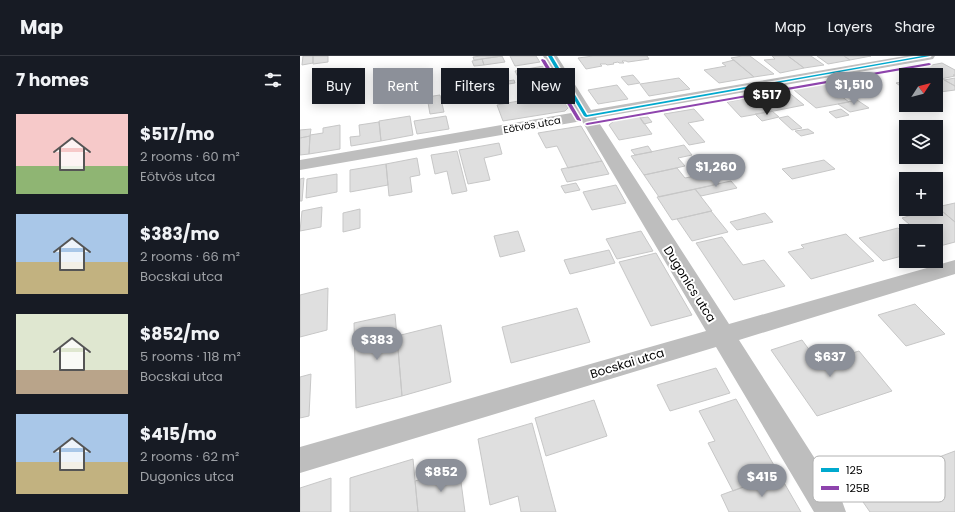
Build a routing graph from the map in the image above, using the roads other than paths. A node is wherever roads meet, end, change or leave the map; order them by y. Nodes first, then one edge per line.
1 (550, 56) edge
2 (928, 56) edge
3 (586, 116) junction
4 (300, 166) edge
5 (955, 267) edge
6 (721, 335) junction
7 (300, 460) edge
8 (813, 483) edge
9 (825, 502) edge
10 (831, 512) edge

1 - 3 street, Dugonics utca
2 - 3 street, Eötvös utca
3 - 4 street, Eötvös utca
3 - 6 street, Dugonics utca
5 - 6 street, Bocskai utca
6 - 7 street, Bocskai utca
6 - 8 street, Dugonics utca
9 - 10 street, Dugonics utca

